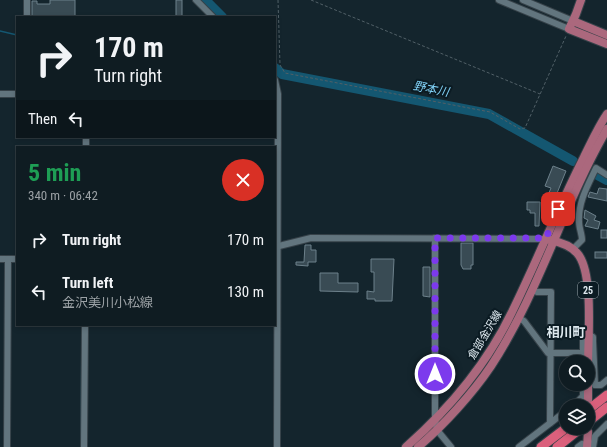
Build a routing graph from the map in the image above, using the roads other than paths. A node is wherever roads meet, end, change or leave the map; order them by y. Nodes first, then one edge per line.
1 (27, 0) edge
2 (196, 0) edge
3 (499, 0) edge
4 (523, 0) edge
5 (581, 0) edge
6 (27, 16) edge
7 (212, 16) edge
8 (573, 21) junction
9 (569, 28) junction
10 (607, 35) edge
11 (607, 44) edge
12 (0, 94) edge
13 (16, 94) edge
14 (276, 94) edge
15 (607, 114) edge
16 (607, 129) edge
17 (607, 175) edge
18 (435, 238) junction
19 (546, 238) junction
20 (554, 241) junction
21 (276, 246) edge
22 (573, 249) junction
23 (0, 259) edge
24 (8, 259) junction
25 (16, 259) edge
26 (532, 290) junction
27 (519, 318) junction
28 (85, 326) edge
29 (588, 334) junction
30 (551, 353) junction
31 (583, 353) joint
32 (588, 355) edge
33 (607, 380) edge
34 (607, 395) edge
35 (595, 401) edge
36 (607, 407) edge
37 (559, 416) edge
38 (595, 416) edge
39 (434, 419) junction
40 (550, 423) junction
41 (607, 424) edge
42 (438, 430) junction
43 (559, 433) edge
44 (576, 435) edge
45 (585, 435) edge
46 (7, 447) edge
47 (84, 447) edge
48 (277, 447) edge
49 (406, 447) edge
50 (418, 447) edge
51 (451, 447) edge
52 (519, 447) edge
53 (541, 447) edge
54 (557, 447) edge
55 (578, 447) edge
56 (582, 447) edge
57 (587, 447) edge
58 (593, 447) edge

1 - 6 street
2 - 7 street
3 - 9 street
4 - 8 street
5 - 8 main road
8 - 9 main road
8 - 10 main road
9 - 11 main road
12 - 13 street
14 - 21 street
15 - 19 main road, 倉部金沢線
16 - 20 main road, 倉部金沢線
17 - 22 street
18 - 19 street
18 - 21 street
18 - 39 street
19 - 20 main road
19 - 39 main road, 倉部金沢線
20 - 22 main road
20 - 26 main road, 倉部金沢線
21 - 48 street
22 - 29 main road, 25
23 - 24 street
24 - 25 street
24 - 46 street
26 - 27 main road, 倉部金沢線
26 - 30 street
27 - 30 street
27 - 42 main road, 倉部金沢線
28 - 47 street
29 - 31 street
29 - 32 main road, 25
29 - 33 street
30 - 31 street
30 - 40 street
34 - 35 highway
36 - 38 highway
37 - 40 street
39 - 42 street
39 - 49 main road, 倉部金沢線
40 - 52 street
41 - 58 street
42 - 50 main road, 倉部金沢線
42 - 51 street
43 - 53 highway
44 - 54 highway
45 - 57 main road
55 - 56 street

